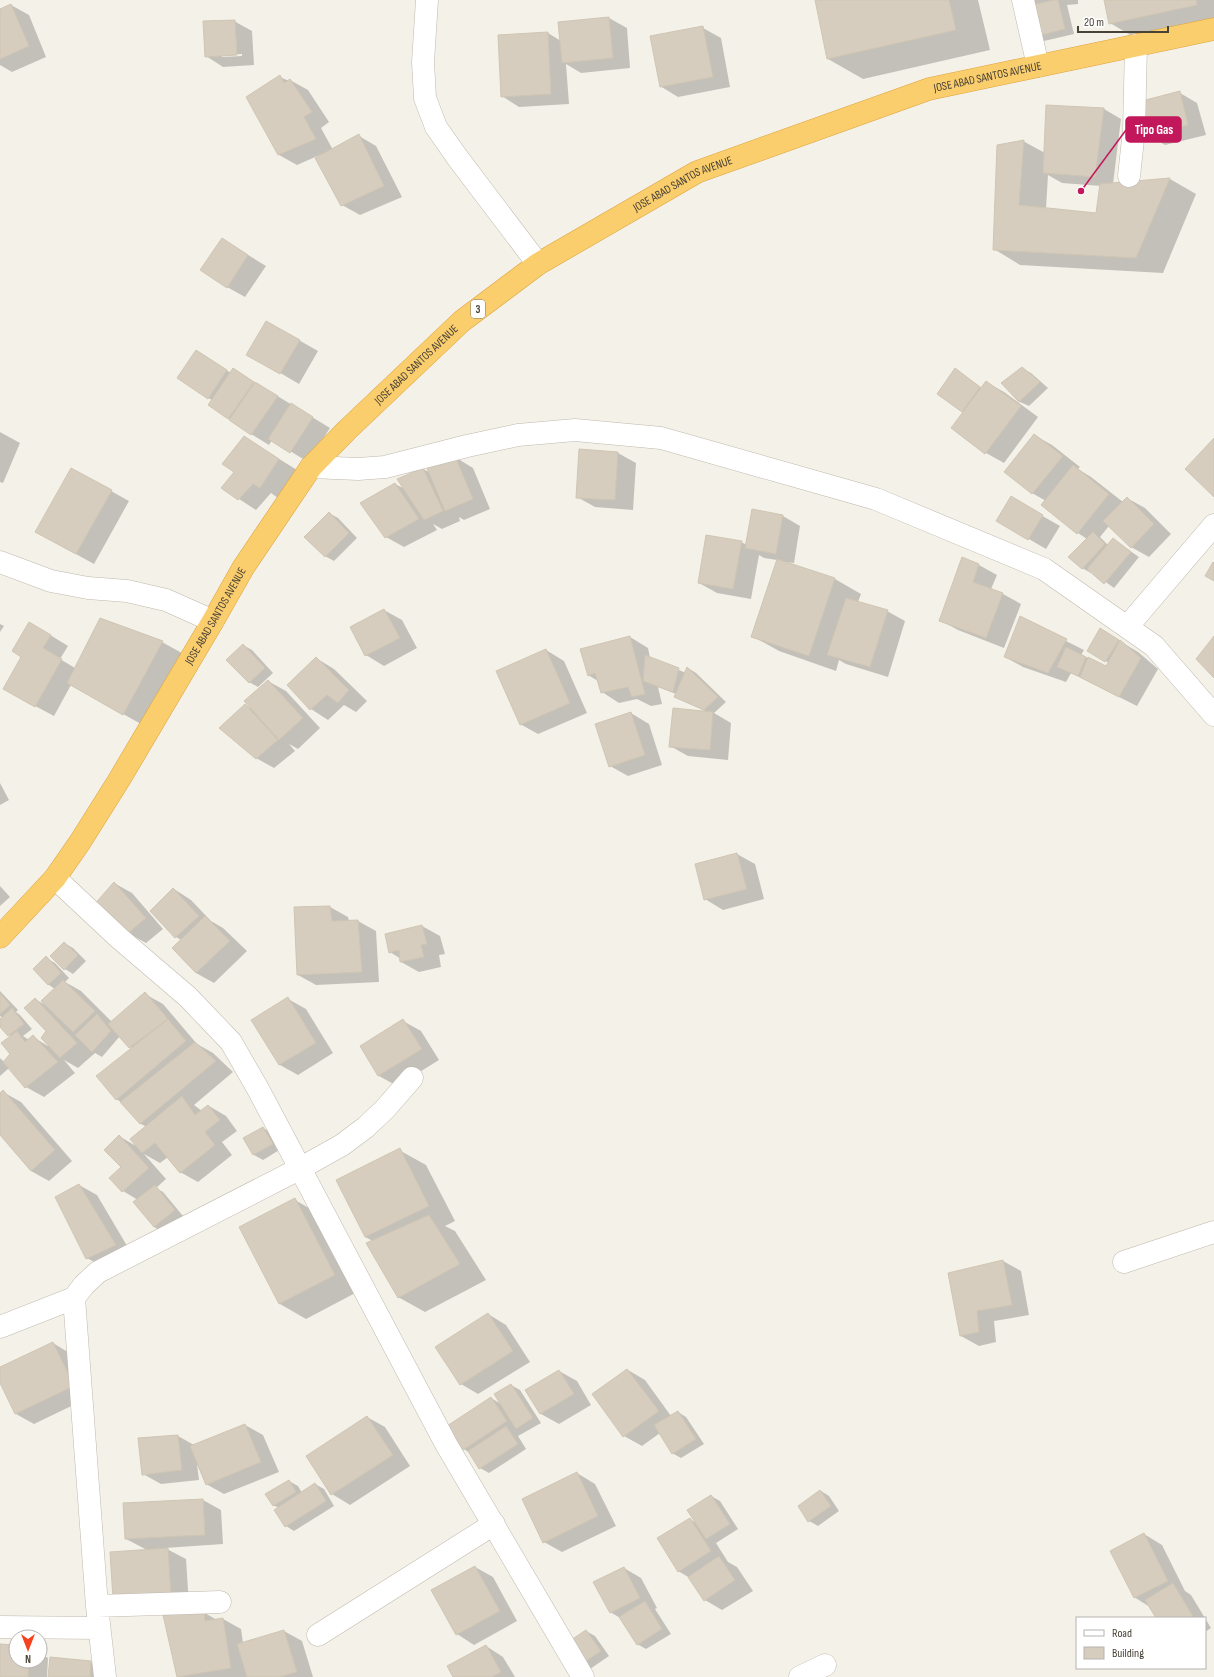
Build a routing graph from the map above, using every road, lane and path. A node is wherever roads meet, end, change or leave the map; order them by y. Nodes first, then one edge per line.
1 (427, 0) edge
2 (1023, 0) edge
3 (1214, 29) edge
4 (1136, 45) junction
5 (1038, 66) junction
6 (1129, 176) dead end
7 (538, 264) junction
8 (311, 467) junction
9 (1214, 525) edge
10 (0, 562) edge
11 (213, 621) junction
12 (1127, 627) junction
13 (1214, 715) edge
14 (55, 878) junction
15 (0, 937) edge
16 (412, 1078) dead end
17 (299, 1169) junction
18 (1214, 1232) edge
19 (1124, 1262) dead end
20 (74, 1298) junction
21 (0, 1327) edge
22 (494, 1524) junction
23 (220, 1602) dead end
24 (97, 1606) junction
25 (0, 1627) edge
26 (99, 1628) junction
27 (318, 1635) dead end
28 (825, 1665) dead end
29 (105, 1677) edge
30 (583, 1677) edge
31 (800, 1677) edge

1 - 7 street
2 - 5 street
3 - 4 highway, JOSE ABAD SANTOS AVENUE / 3
4 - 5 highway, JOSE ABAD SANTOS AVENUE / 3
4 - 6 street
5 - 7 highway, JOSE ABAD SANTOS AVENUE / 3
7 - 8 highway, JOSE ABAD SANTOS AVENUE / 3
8 - 11 highway, JOSE ABAD SANTOS AVENUE / 3
8 - 12 street
9 - 12 street
10 - 11 street
11 - 14 highway, JOSE ABAD SANTOS AVENUE / 3
12 - 13 street
14 - 15 highway, JOSE ABAD SANTOS AVENUE / 3
14 - 17 street
16 - 17 street
17 - 20 street
17 - 22 street
18 - 19 street
20 - 21 street
20 - 24 street
22 - 27 street
22 - 30 street
23 - 24 street
24 - 26 street
25 - 26 street
26 - 29 street
28 - 31 street

